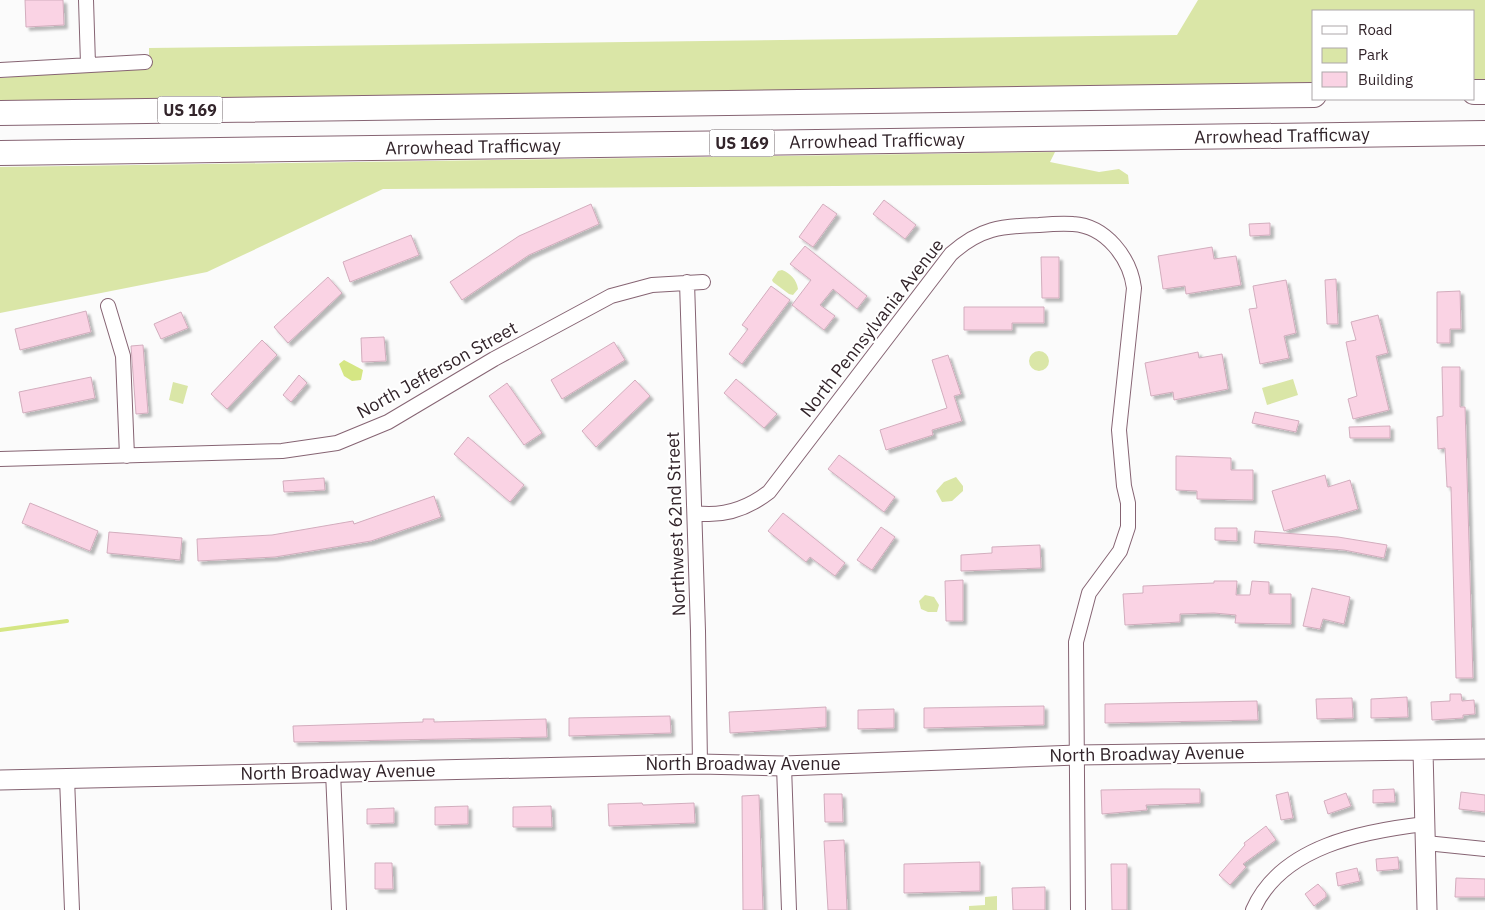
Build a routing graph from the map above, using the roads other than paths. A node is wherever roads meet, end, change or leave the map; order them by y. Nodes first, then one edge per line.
1 (86, 0) edge
2 (144, 62) dead end
3 (88, 64) junction
4 (0, 70) edge
5 (1312, 95) edge
6 (0, 113) edge
7 (1485, 133) edge
8 (0, 153) edge
9 (687, 282) junction
10 (703, 282) dead end
11 (108, 306) dead end
12 (127, 456) junction
13 (0, 459) edge
14 (695, 513) junction
15 (1485, 749) edge
16 (1423, 751) junction
17 (1077, 755) junction
18 (700, 764) junction
19 (784, 766) junction
20 (333, 772) junction
21 (67, 778) junction
22 (0, 780) edge
23 (1425, 834) junction
24 (1485, 849) edge
25 (72, 910) edge
26 (339, 910) edge
27 (789, 910) edge
28 (1078, 910) edge
29 (1254, 910) edge
30 (1427, 910) edge

1 - 3 street
2 - 3 street
3 - 4 street
5 - 6 highway, US 169
7 - 8 highway, Arrowhead Trafficway / US 169
9 - 10 street, North Jefferson Street
9 - 12 street, North Jefferson Street
9 - 14 street, Northwest 62nd Street
11 - 12 street
12 - 13 street, North Jefferson Street
14 - 17 street, North Pennsylvania Avenue
14 - 18 street, Northwest 62nd Street
15 - 16 street, North Broadway Avenue
16 - 17 street, North Broadway Avenue
16 - 23 street
17 - 19 street, North Broadway Avenue
17 - 28 street
18 - 19 street, North Broadway Avenue
18 - 20 street, North Broadway Avenue
19 - 27 street
20 - 21 street, North Broadway Avenue
20 - 26 street
21 - 22 street, North Broadway Avenue
21 - 25 street
23 - 24 street
23 - 29 street
23 - 30 street

